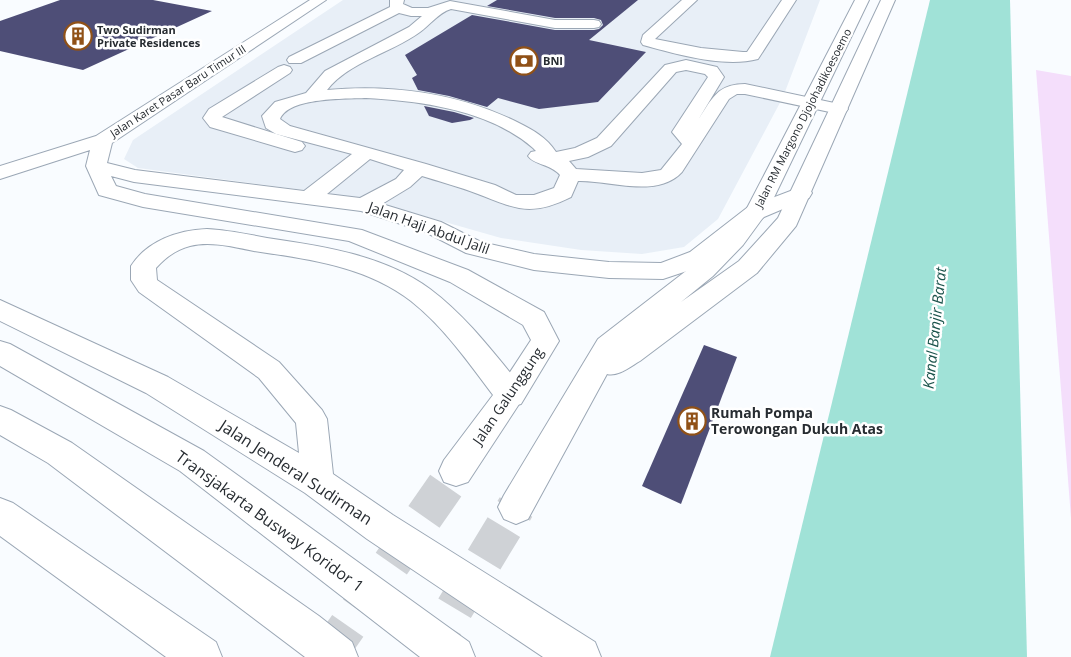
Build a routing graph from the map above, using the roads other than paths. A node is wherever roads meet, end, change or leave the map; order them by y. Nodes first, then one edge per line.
1 (320, 0) edge
2 (690, 0) edge
3 (862, 0) edge
4 (888, 0) edge
5 (770, 1) dead end
6 (787, 2) edge
7 (398, 4) edge
8 (450, 4) edge
9 (238, 52) junction
10 (257, 55) dead end
11 (285, 63) junction
12 (711, 70) junction
13 (336, 71) junction
14 (312, 96) junction
15 (813, 98) junction
16 (841, 104) junction
17 (103, 140) junction
18 (692, 143) junction
19 (361, 157) junction
20 (544, 158) junction
21 (96, 166) junction
22 (419, 168) junction
23 (0, 173) edge
24 (570, 175) junction
25 (801, 193) junction
26 (308, 198) junction
27 (364, 205) junction
28 (756, 212) junction
29 (0, 309) edge
30 (0, 352) edge
31 (589, 377) junction
32 (510, 395) junction
33 (0, 419) edge
34 (456, 471) tunnel mouth
35 (317, 482) junction
36 (516, 507) tunnel mouth
37 (0, 515) edge
38 (200, 657) edge
39 (337, 657) edge
40 (454, 657) edge
41 (580, 657) edge

1 - 9 main road, Jalan Karet Pasar Baru Timur III
2 - 6 main road
3 - 15 main road, Jalan RM Margono Djojohadikoesoemo
4 - 16 main road, Jalan RM Margono Djojohadikoesoemo
5 - 6 main road
7 - 8 main road
7 - 11 main road
8 - 8 main road
8 - 13 main road
9 - 10 main road
9 - 17 main road, Jalan Karet Pasar Baru Timur III
11 - 13 main road
11 - 19 main road
12 - 15 main road
12 - 18 main road
12 - 20 main road
13 - 14 main road
14 - 19 main road
14 - 20 main road
15 - 16 main road
15 - 18 main road
15 - 28 main road, Jalan RM Margono Djojohadikoesoemo
16 - 25 main road, Jalan RM Margono Djojohadikoesoemo
17 - 21 main road
17 - 23 main road, Jalan Karet Pasar Baru Timur III
18 - 24 main road
19 - 22 main road
19 - 26 main road
20 - 24 main road
21 - 26 main road, Jalan Haji Abdul Jalil
21 - 32 main road, Jalan Galunggung
22 - 24 main road
22 - 27 main road
25 - 28 main road, Jalan Haji Abdul Jalil
25 - 31 main road, Jalan RM Margono Djojohadikoesoemo
26 - 27 main road, Jalan Haji Abdul Jalil
27 - 28 main road, Jalan Haji Abdul Jalil
28 - 31 main road, Jalan RM Margono Djojohadikoesoemo
29 - 35 main road, Jalan Jenderal Sudirman
30 - 40 main road, Transjakarta Busway Koridor 1
31 - 36 main road, Jalan RM Margono Djojohadikoesoemo
32 - 34 main road, Jalan Galunggung
32 - 35 main road
33 - 39 main road
35 - 41 main road, Jalan Jenderal Sudirman
37 - 38 main road

